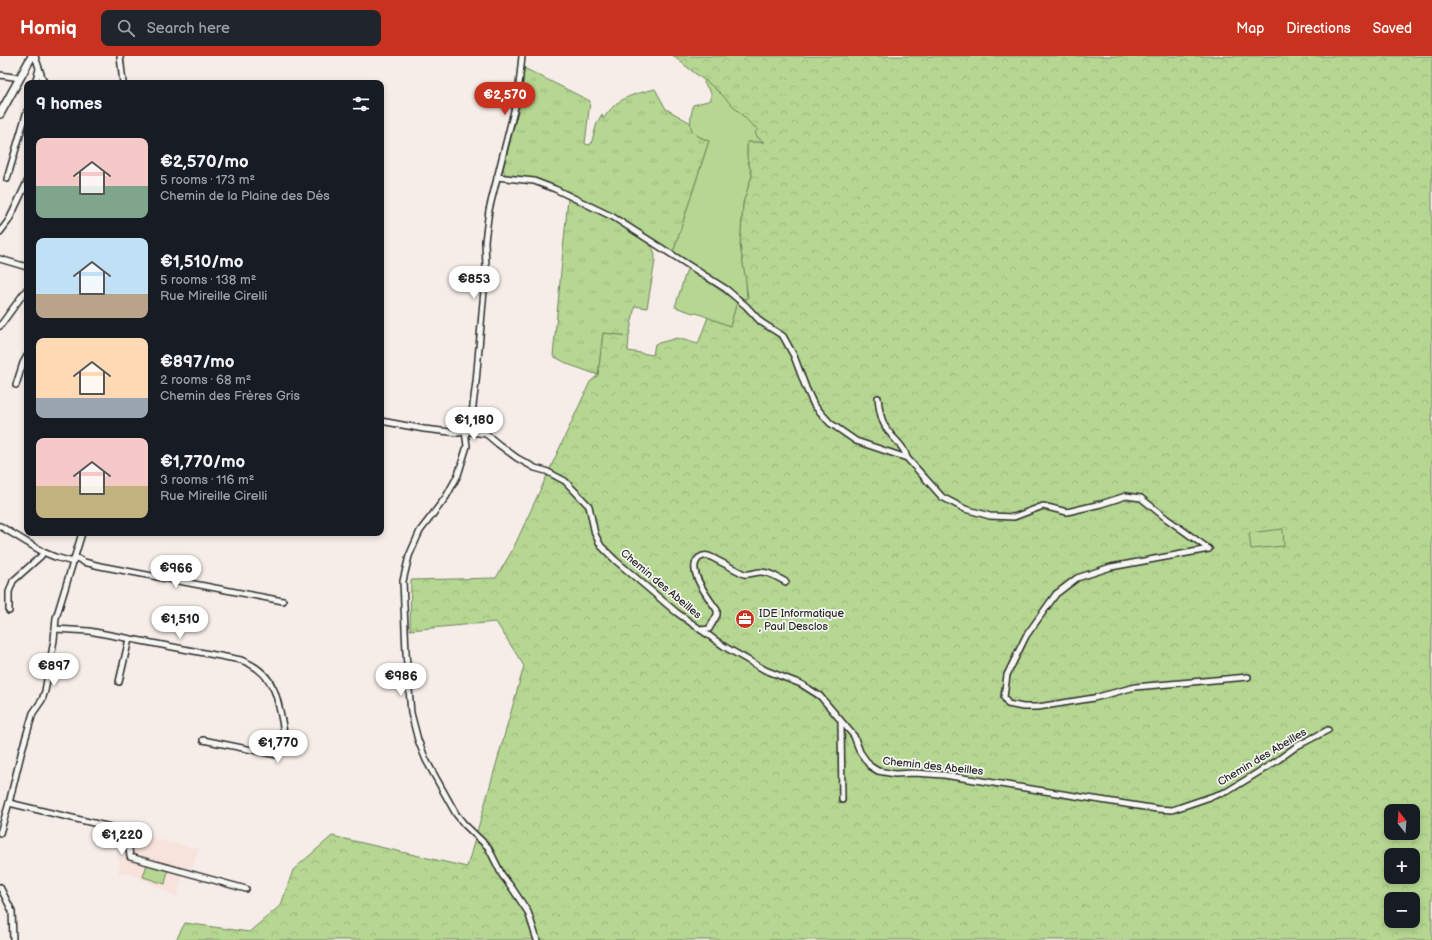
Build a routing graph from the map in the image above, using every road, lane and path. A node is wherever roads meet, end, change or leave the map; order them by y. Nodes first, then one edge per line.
1 (34, 56) edge
2 (120, 56) edge
3 (522, 56) edge
4 (39, 68) junction
5 (0, 75) edge
6 (20, 78) junction
7 (36, 80) edge
8 (43, 80) edge
9 (123, 80) edge
10 (0, 115) edge
11 (24, 122) edge
12 (497, 177) junction
13 (7, 179) dead end
14 (24, 188) edge
15 (0, 232) edge
16 (0, 259) edge
17 (24, 266) edge
18 (24, 293) edge
19 (0, 326) edge
20 (24, 361) edge
21 (16, 385) dead end
22 (878, 398) dead end
23 (471, 421) junction
24 (384, 422) edge
25 (465, 431) junction
26 (486, 434) junction
27 (907, 458) junction
28 (0, 526) edge
29 (81, 536) edge
30 (43, 552) junction
31 (74, 560) junction
32 (786, 582) dead end
33 (283, 601) dead end
34 (9, 611) dead end
35 (55, 629) junction
36 (701, 630) junction
37 (130, 639) junction
38 (1248, 677) dead end
39 (118, 682) dead end
40 (841, 722) junction
41 (1328, 730) dead end
42 (203, 740) dead end
43 (842, 800) dead end
44 (10, 803) junction
45 (2, 820) edge
46 (0, 833) edge
47 (0, 887) edge
48 (246, 889) dead end
49 (13, 940) edge
50 (537, 940) edge

1 - 4 street
1 - 6 main road
2 - 9 street
3 - 12 street
4 - 7 street
4 - 8 street
5 - 6 street
6 - 10 main road
11 - 13 street
12 - 23 street
12 - 27 street
14 - 15 street
16 - 17 street
18 - 19 street
20 - 21 street
22 - 27 street
23 - 25 street
23 - 26 street, Chemin des Abeilles
24 - 25 street, Chemin des Abeilles
25 - 26 street, Chemin des Abeilles
25 - 50 street
26 - 36 street, Chemin des Abeilles
27 - 38 street
28 - 30 street
29 - 31 street
30 - 31 street
30 - 34 street
31 - 33 street
31 - 35 street
32 - 36 street
35 - 37 street
35 - 44 street
36 - 40 street, Chemin des Abeilles
37 - 39 street
37 - 42 street
40 - 41 street, Chemin des Abeilles
40 - 43 street
44 - 45 street
44 - 48 street
45 - 46 street
47 - 49 street

